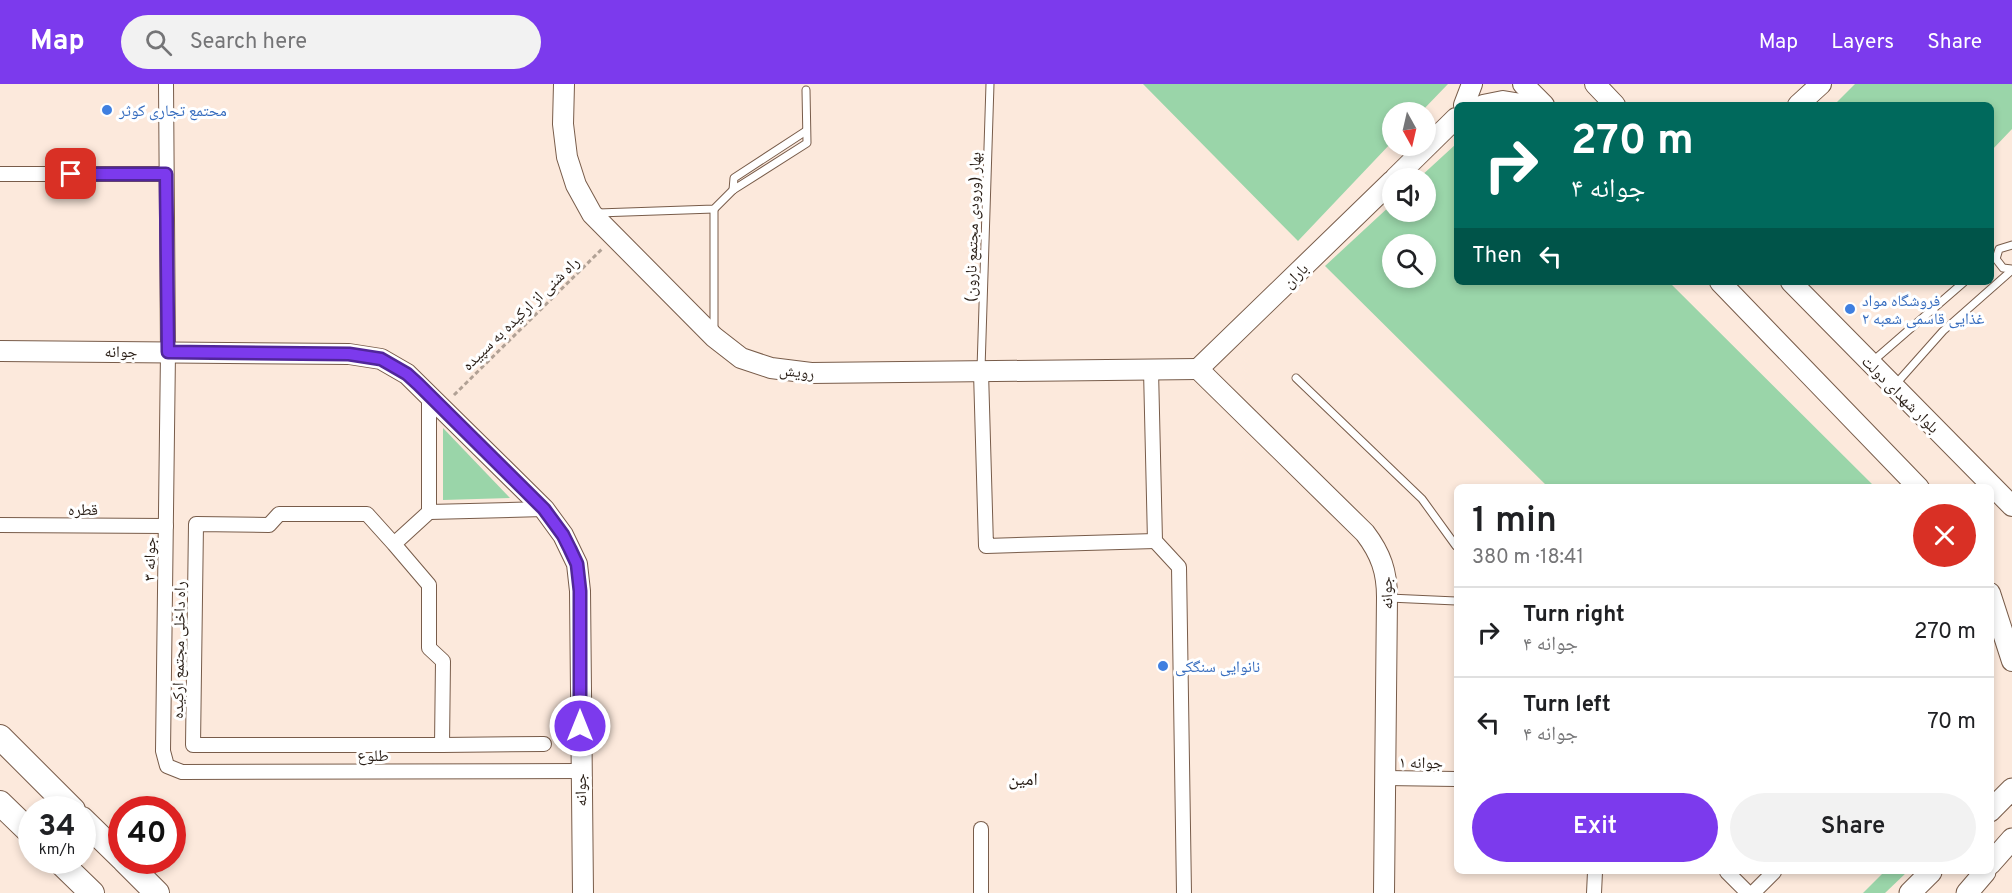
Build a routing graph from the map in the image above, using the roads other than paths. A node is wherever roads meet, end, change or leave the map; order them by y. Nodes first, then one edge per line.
1 (166, 84) edge
2 (564, 84) edge
3 (990, 84) edge
4 (1472, 84) edge
5 (1524, 84) edge
6 (1595, 84) edge
7 (1821, 84) edge
8 (806, 90) dead end
9 (1465, 102) edge
10 (1541, 102) edge
11 (1612, 102) edge
12 (1801, 102) edge
13 (1454, 120) edge
14 (1405, 168) edge
15 (0, 174) edge
16 (166, 174) junction
17 (1382, 191) edge
18 (714, 208) junction
19 (592, 214) junction
20 (2012, 245) edge
21 (1994, 255) edge
22 (1994, 258) edge
23 (2012, 269) edge
24 (1723, 285) edge
25 (1794, 285) edge
26 (1961, 285) edge
27 (714, 337) junction
28 (0, 351) edge
29 (168, 352) junction
30 (1871, 363) junction
31 (1198, 369) junction
32 (1150, 370) junction
33 (981, 372) junction
34 (1296, 378) dead end
35 (1893, 387) junction
36 (436, 401) junction
37 (1915, 484) edge
38 (1990, 484) edge
39 (1994, 488) edge
40 (2012, 506) edge
41 (544, 509) junction
42 (429, 512) junction
43 (0, 525) edge
44 (166, 526) junction
45 (1155, 541) junction
46 (1454, 543) edge
47 (394, 544) junction
48 (1994, 586) edge
49 (1387, 597) junction
50 (1454, 601) edge
51 (1994, 605) edge
52 (2012, 611) edge
53 (2012, 661) edge
54 (0, 737) edge
55 (544, 744) dead end
56 (442, 745) junction
57 (167, 766) joint
58 (580, 771) junction
59 (1386, 778) junction
60 (1454, 779) edge
61 (2012, 789) edge
62 (59, 796) edge
63 (0, 803) edge
64 (1994, 807) edge
65 (18, 820) edge
66 (981, 829) dead end
67 (96, 833) edge
68 (2012, 838) edge
69 (108, 844) edge
70 (1994, 859) edge
71 (72, 874) edge
72 (138, 874) edge
73 (1595, 874) edge
74 (1729, 874) edge
75 (1772, 874) edge
76 (1929, 874) edge
77 (1983, 874) edge
78 (92, 893) edge
79 (157, 893) edge
80 (583, 893) edge
81 (981, 893) edge
82 (1184, 893) edge
83 (1384, 893) edge
84 (1594, 893) edge
85 (1748, 893) edge
86 (1753, 893) edge
87 (1910, 893) edge
88 (1967, 893) edge

1 - 16 street, جوانه ۳
2 - 19 street, رویش
3 - 33 lane, بهار (ورودی مجتمع نارون)
4 - 9 street
5 - 10 street
6 - 11 street
7 - 12 street
8 - 18 lane
13 - 14 street, باران
15 - 16 street
16 - 29 street, جوانه ۳
17 - 31 street, باران
18 - 19 lane
18 - 27 lane
19 - 27 street, رویش
20 - 21 lane
22 - 23 lane
23 - 35 lane
24 - 37 street
25 - 30 street, بلوار شهدای دولت
26 - 30 lane
27 - 33 street, رویش
28 - 29 street, جوانه
29 - 36 street, جوانه
29 - 44 street, جوانه ۳
30 - 35 street, بلوار شهدای دولت
31 - 32 street, رویش
31 - 49 street, جوانه
32 - 33 street, رویش
32 - 45 street
33 - 45 street
34 - 46 lane
35 - 38 street, بلوار شهدای دولت
36 - 41 street, جوانه
36 - 42 street
39 - 40 street, بلوار شهدای دولت
41 - 42 street
41 - 58 street, جوانه
42 - 47 street
43 - 44 street, قطره
44 - 57 street, جوانه ۳
45 - 82 street
47 - 56 street, راه داخلی مجتمع ارکیده
47 - 56 street, راه داخلی مجتمع ارکیده
48 - 52 street
49 - 50 lane
49 - 59 street, جوانه
51 - 53 street
54 - 62 highway
55 - 56 street, راه داخلی مجتمع ارکیده
57 - 58 street, طلوع
58 - 80 street, جوانه
59 - 60 street, جوانه ۱
59 - 83 street, جوانه
61 - 64 main road
63 - 65 highway
66 - 81 street
67 - 69 highway
68 - 70 main road
71 - 78 highway
72 - 79 highway
73 - 84 street
74 - 85 street
75 - 86 street
76 - 87 main road
77 - 88 main road

